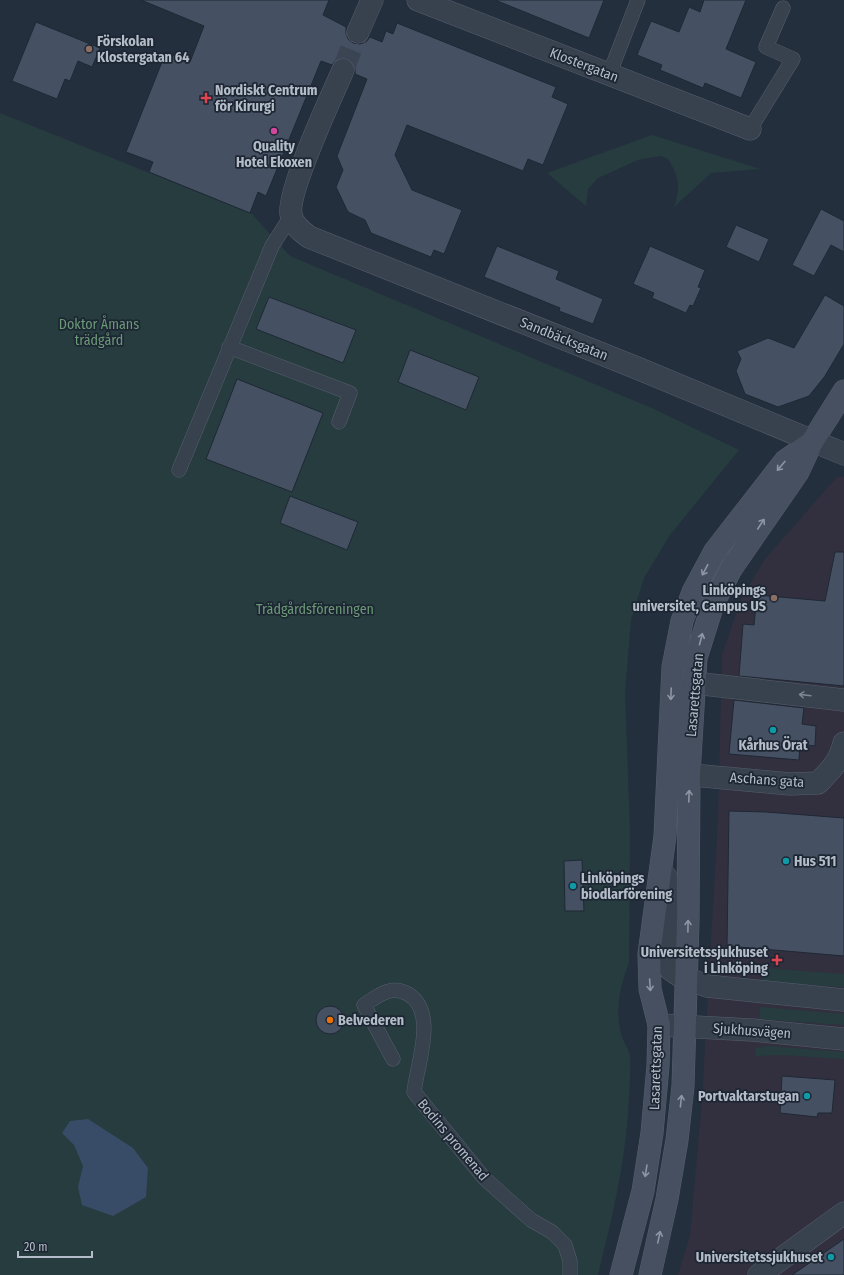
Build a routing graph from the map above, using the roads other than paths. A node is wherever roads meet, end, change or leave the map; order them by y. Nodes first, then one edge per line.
1 (372, 0) edge
2 (418, 0) edge
3 (638, 0) edge
4 (783, 8) dead end
5 (358, 32) tunnel mouth
6 (343, 70) tunnel mouth
7 (609, 75) junction
8 (750, 129) joint
9 (291, 216) junction
10 (229, 347) junction
11 (844, 391) edge
12 (339, 422) dead end
13 (812, 442) junction
14 (844, 454) edge
15 (179, 470) dead end
16 (694, 682) junction
17 (844, 700) edge
18 (844, 743) edge
19 (668, 772) junction
20 (689, 774) junction
21 (665, 836) junction
22 (687, 979) junction
23 (844, 1000) edge
24 (659, 1025) junction
25 (686, 1026) junction
26 (844, 1038) edge
27 (394, 1059) dead end
28 (844, 1213) edge
29 (570, 1275) edge
30 (621, 1275) edge
31 (650, 1275) edge
32 (759, 1275) edge

1 - 5 street
2 - 7 street, Klostergatan
3 - 7 lane
4 - 8 lane
6 - 9 street
7 - 8 street, Klostergatan
9 - 10 lane
9 - 13 street, Sandbäcksgatan
10 - 12 lane
10 - 15 lane
11 - 13 main road, Lasarettsgatan
13 - 14 street, Sandbäcksgatan
16 -> 13 main road, Lasarettsgatan
13 -> 19 main road, Lasarettsgatan
17 -> 16 street
16 - 20 main road, Lasarettsgatan
18 - 20 street, Aschans gata
19 - 20 street, Aschans gata
19 - 21 main road, Lasarettsgatan
22 -> 20 main road, Lasarettsgatan
21 - 22 street, Lasarettsgatan
21 -> 24 main road, Lasarettsgatan
22 - 23 street
22 - 25 main road, Lasarettsgatan
24 - 25 street, Sjukhusvägen
24 -> 30 main road, Lasarettsgatan
25 - 26 street, Sjukhusvägen
31 -> 25 main road, Lasarettsgatan
27 - 29 lane, Bodins promenad
28 - 32 street

